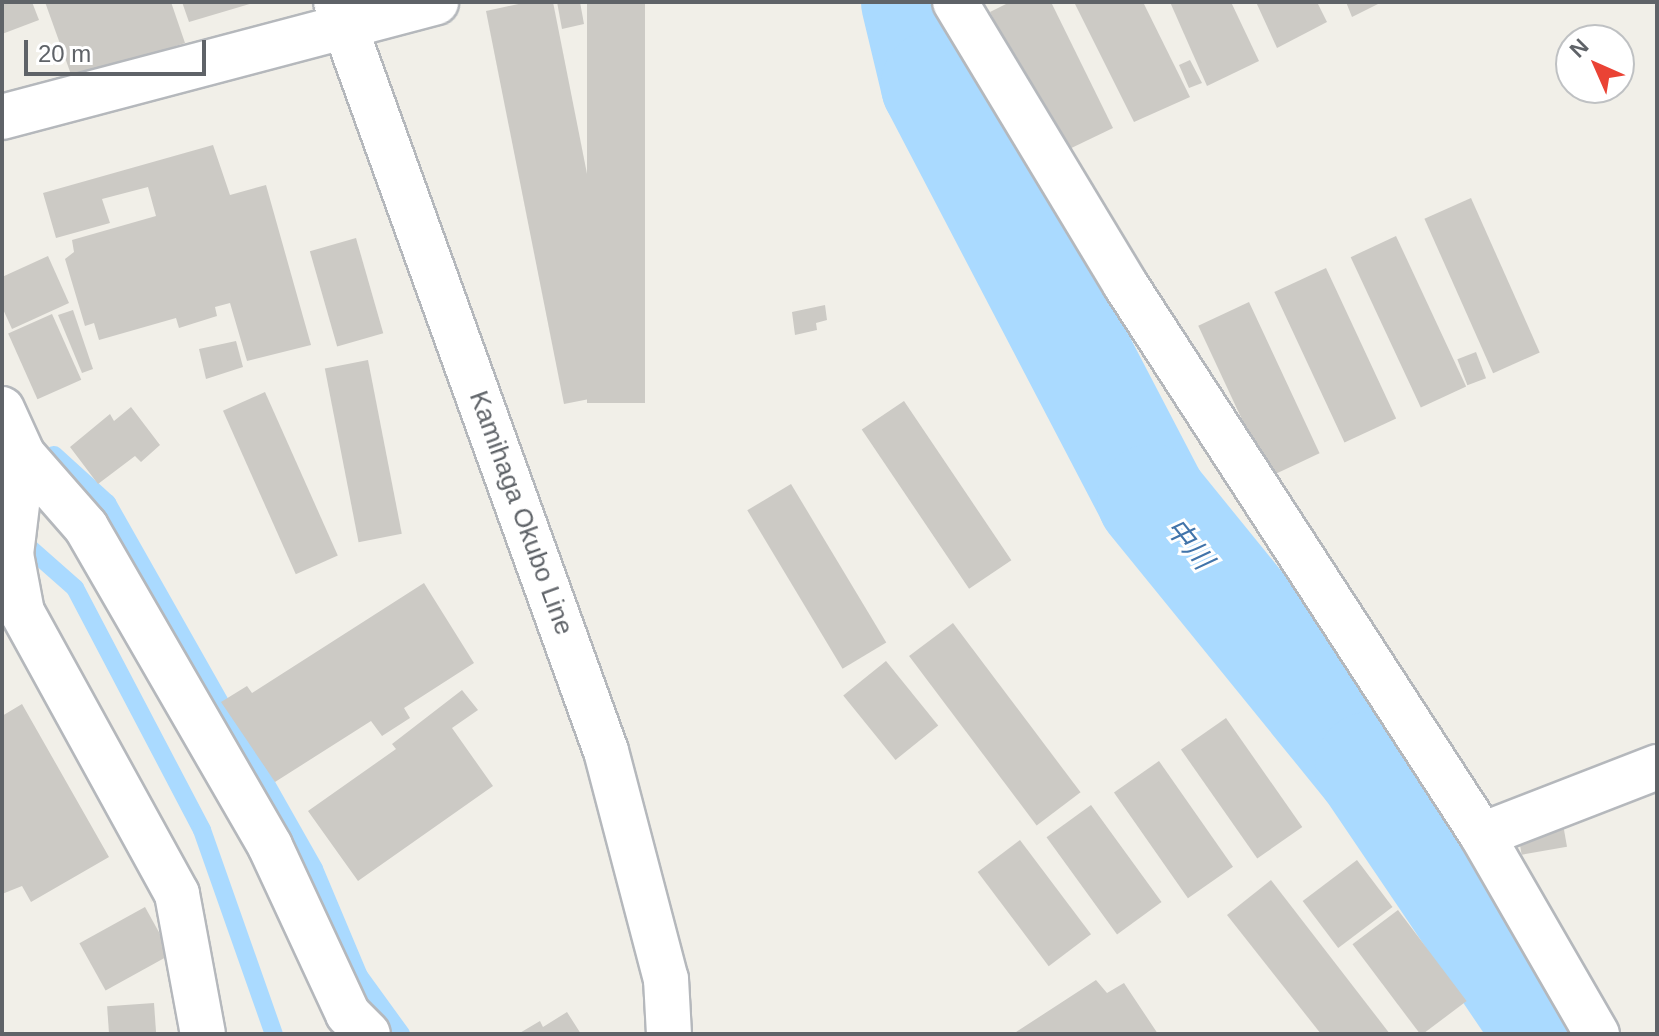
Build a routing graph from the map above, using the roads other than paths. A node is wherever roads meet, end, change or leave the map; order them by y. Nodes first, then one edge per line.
1 (436, 2) edge
2 (955, 2) edge
3 (342, 16) edge
4 (2, 117) edge
5 (2, 409) edge
6 (22, 468) junction
7 (1657, 767) edge
8 (1482, 835) junction
9 (203, 1034) edge
10 (368, 1034) edge
11 (669, 1034) edge
12 (1597, 1034) edge

1 - 3 street
2 - 8 street
3 - 4 street
3 - 11 street, Kamihaga Okubo Line
5 - 6 street
6 - 9 street
6 - 10 street
7 - 8 street
8 - 12 street

